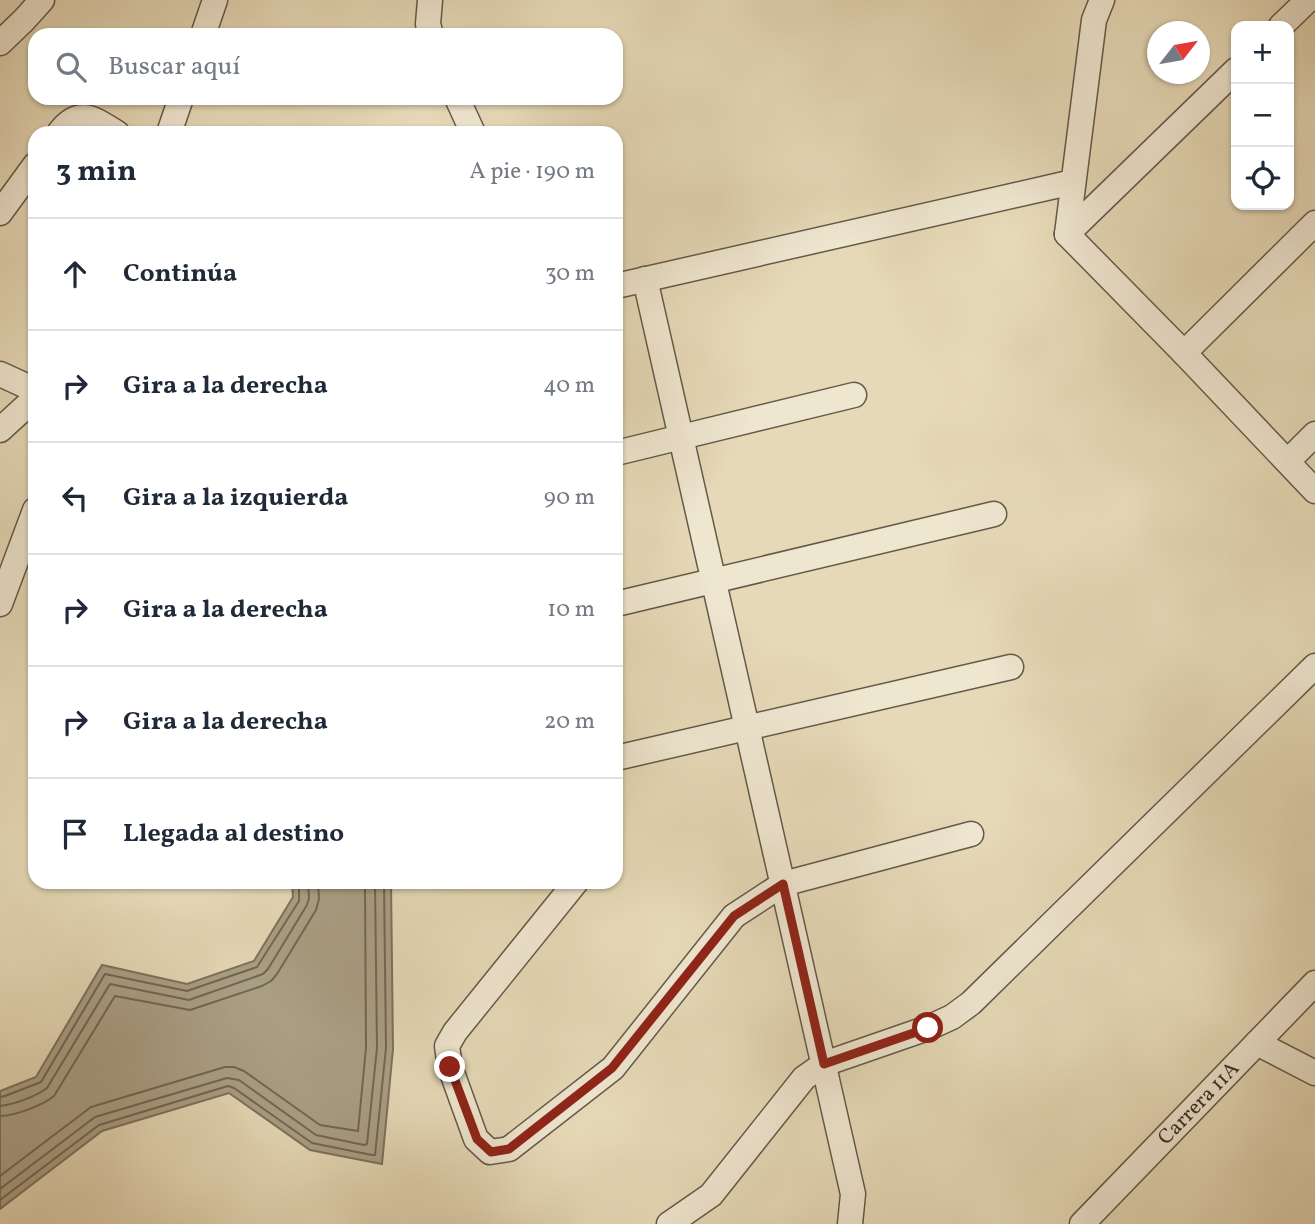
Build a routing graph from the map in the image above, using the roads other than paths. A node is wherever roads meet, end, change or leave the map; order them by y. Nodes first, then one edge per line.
1 (42, 0) edge
2 (215, 0) edge
3 (430, 0) edge
4 (1102, 0) edge
5 (1308, 0) edge
6 (1286, 21) edge
7 (205, 28) edge
8 (429, 28) edge
9 (0, 43) edge
10 (1231, 75) edge
11 (179, 105) edge
12 (460, 105) edge
13 (64, 126) edge
14 (105, 126) edge
15 (171, 126) edge
16 (471, 126) edge
17 (28, 175) edge
18 (1073, 182) junction
19 (0, 213) edge
20 (1315, 223) edge
21 (1067, 234) junction
22 (645, 279) junction
23 (623, 284) edge
24 (1184, 353) junction
25 (0, 374) edge
26 (28, 387) edge
27 (854, 395) dead end
28 (28, 404) edge
29 (0, 430) edge
30 (1315, 434) edge
31 (681, 438) junction
32 (623, 451) edge
33 (1288, 461) junction
34 (1315, 491) edge
35 (994, 513) dead end
36 (28, 529) edge
37 (714, 581) junction
38 (623, 602) edge
39 (0, 604) edge
40 (1315, 666) edge
41 (1011, 667) dead end
42 (747, 727) junction
43 (623, 756) edge
44 (971, 834) dead end
45 (783, 884) junction
46 (570, 889) edge
47 (1315, 983) edge
48 (1257, 1043) junction
49 (824, 1064) junction
50 (1315, 1073) edge
51 (669, 1224) edge
52 (850, 1224) edge
53 (1082, 1224) edge

1 - 9 street
2 - 7 street
3 - 8 street
4 - 18 street
5 - 6 street
10 - 21 street
11 - 15 street
12 - 16 street
13 - 14 street
17 - 19 street
18 - 21 street
18 - 22 street
20 - 24 street
21 - 24 street
22 - 23 street
22 - 31 street
24 - 33 street
25 - 26 street
27 - 31 street
28 - 29 street
30 - 33 street
31 - 32 street
31 - 37 street
33 - 34 street
35 - 37 street
36 - 39 street
37 - 38 street
37 - 42 street
40 - 49 street
41 - 42 street
42 - 43 street
42 - 45 street
44 - 45 street
45 - 46 street
45 - 49 street
47 - 48 street, Carrera 11A
48 - 50 street
48 - 53 street, Carrera 11A
49 - 51 street
49 - 52 street

